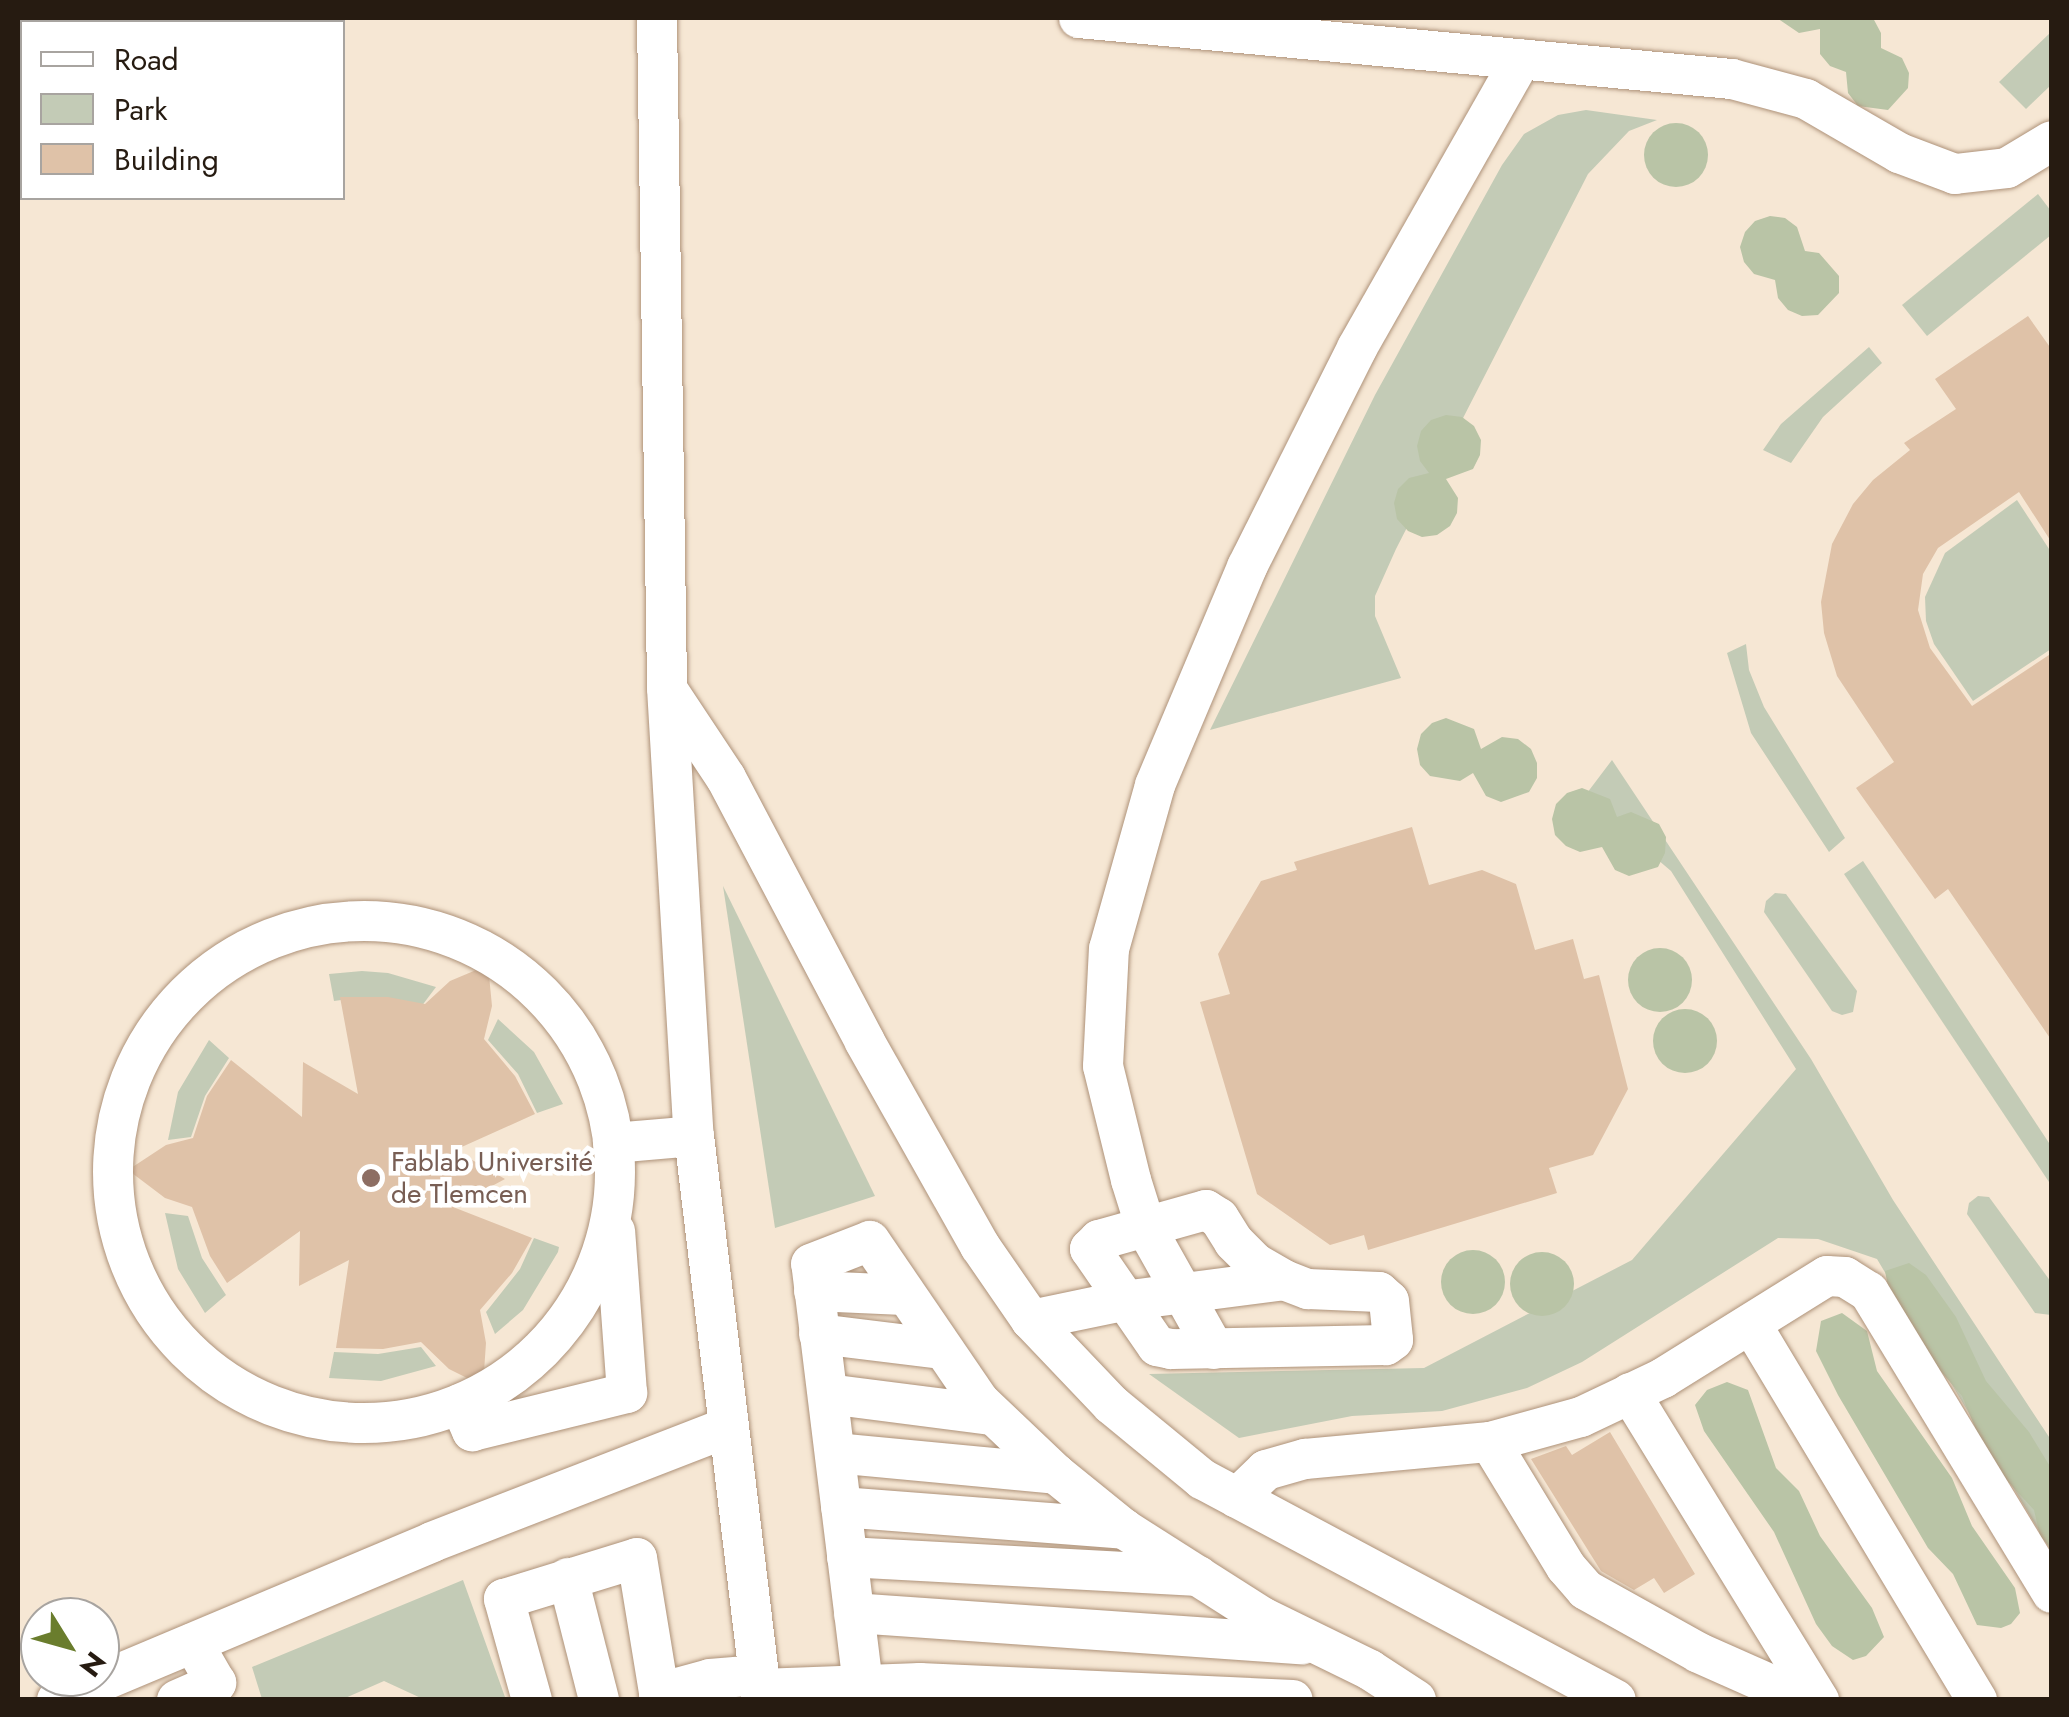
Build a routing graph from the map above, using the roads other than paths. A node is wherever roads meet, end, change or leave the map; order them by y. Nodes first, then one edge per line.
1 (657, 18) edge
2 (1080, 18) edge
3 (1521, 59) junction
4 (2052, 141) edge
5 (667, 688) junction
6 (694, 1136) junction
7 (613, 1143) junction
8 (613, 1204) junction
9 (1146, 1228) junction
10 (1284, 1280) junction
11 (1181, 1292) junction
12 (1122, 1301) junction
13 (1031, 1320) junction
14 (1751, 1324) junction
15 (819, 1334) junction
16 (1214, 1348) junction
17 (941, 1349) junction
18 (1630, 1393) junction
19 (828, 1394) junction
20 (460, 1404) junction
21 (993, 1415) junction
22 (729, 1427) junction
23 (1490, 1442) junction
24 (834, 1454) junction
25 (1056, 1474) junction
26 (1237, 1498) junction
27 (841, 1507) junction
28 (1124, 1529) junction
29 (847, 1556) junction
30 (1202, 1576) junction
31 (568, 1578) junction
32 (2052, 1593) edge
33 (854, 1614) junction
34 (193, 1642) junction
35 (1320, 1645) junction
36 (1555, 1682) edge
37 (863, 1685) junction
38 (761, 1688) edge
39 (921, 1691) edge
40 (986, 1693) edge
41 (659, 1696) edge
42 (1188, 1697) edge
43 (57, 1700) edge
44 (177, 1700) edge
45 (532, 1700) edge
46 (598, 1700) edge
47 (1293, 1700) edge
48 (1416, 1700) edge
49 (1591, 1700) edge
50 (1614, 1700) edge
51 (1806, 1700) edge
52 (1820, 1700) edge
53 (1978, 1700) edge

1 - 5 street
2 - 3 street
3 - 4 street
3 - 9 street
5 - 6 street
5 - 13 street
6 - 7 street
6 - 22 street
7 - 8 street
7 - 20 street
8 - 20 street
8 - 20 street
9 - 10 street
9 - 11 street
9 - 12 street
10 - 11 street
10 - 16 street
11 - 12 street
11 - 16 street
12 - 13 street
12 - 16 street
13 - 26 street
14 - 18 street
14 - 32 street
14 - 53 street
15 - 17 street
15 - 17 street
15 - 19 street
17 - 21 street
18 - 23 street
18 - 52 street
19 - 21 street
19 - 24 street
21 - 25 street
22 - 34 street
22 - 38 street
23 - 26 street
23 - 51 street
24 - 25 street
24 - 27 street
25 - 28 street
26 - 36 street
27 - 28 street
27 - 29 street
28 - 30 street
29 - 30 street
29 - 33 street
30 - 35 street
31 - 41 street
31 - 45 street
31 - 46 street
33 - 35 street
33 - 37 street
34 - 43 street
34 - 44 street
35 - 48 street
36 - 50 street
37 - 38 street
37 - 39 street
38 - 41 street
39 - 40 street
40 - 42 street
42 - 47 street
49 - 50 street

